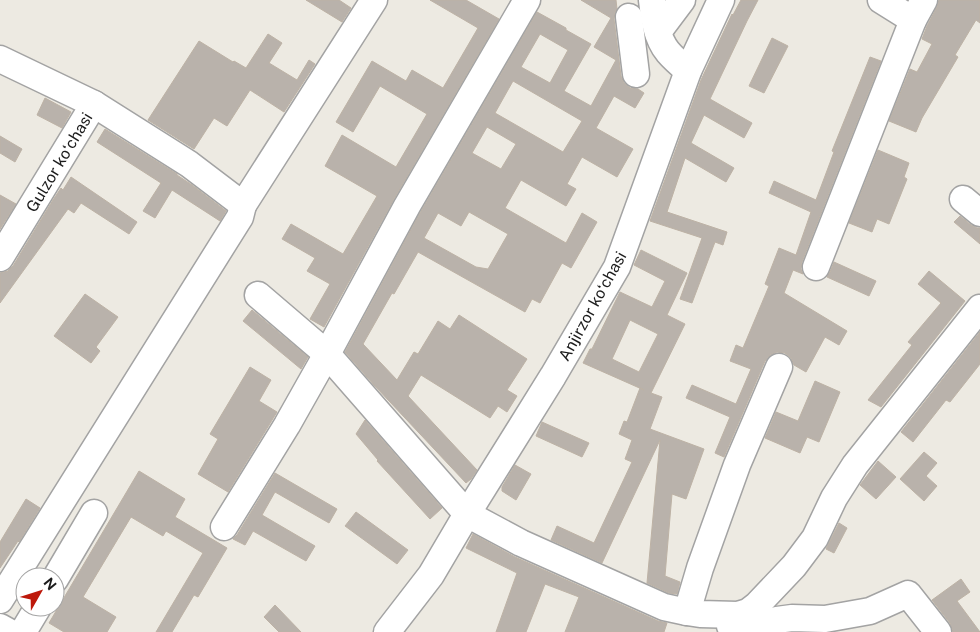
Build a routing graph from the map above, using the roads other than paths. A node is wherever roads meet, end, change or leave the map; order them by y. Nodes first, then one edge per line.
1 (527, 0) edge
2 (682, 0) edge
3 (721, 0) edge
4 (881, 0) edge
5 (369, 2) edge
6 (918, 10) edge
7 (644, 12) edge
8 (0, 59) edge
9 (688, 71) junction
10 (636, 74) dead end
11 (94, 104) junction
12 (243, 205) junction
13 (0, 258) edge
14 (816, 267) dead end
15 (258, 295) dead end
16 (980, 308) edge
17 (327, 354) junction
18 (779, 367) dead end
19 (94, 513) dead end
20 (467, 514) junction
21 (224, 527) dead end
22 (62, 567) edge
23 (0, 600) edge
24 (694, 613) junction
25 (32, 617) edge
26 (0, 626) edge
27 (776, 626) edge
28 (9, 632) edge
29 (23, 632) edge
30 (387, 632) edge
31 (938, 632) edge

1 - 17 street
2 - 7 street
3 - 9 street, Anjirzor koʻchasi
4 - 6 street
5 - 12 street
6 - 14 street
7 - 9 street
7 - 10 street
8 - 11 street, Gulzor koʻchasi
9 - 20 street, Anjirzor koʻchasi
11 - 12 street
11 - 13 street, Gulzor koʻchasi
12 - 23 street
15 - 17 street
16 - 24 street
17 - 20 street
17 - 21 street
18 - 24 street
19 - 22 street
20 - 24 street
20 - 30 street, Anjirzor koʻchasi
24 - 27 street
25 - 29 street
26 - 28 street
27 - 31 street

